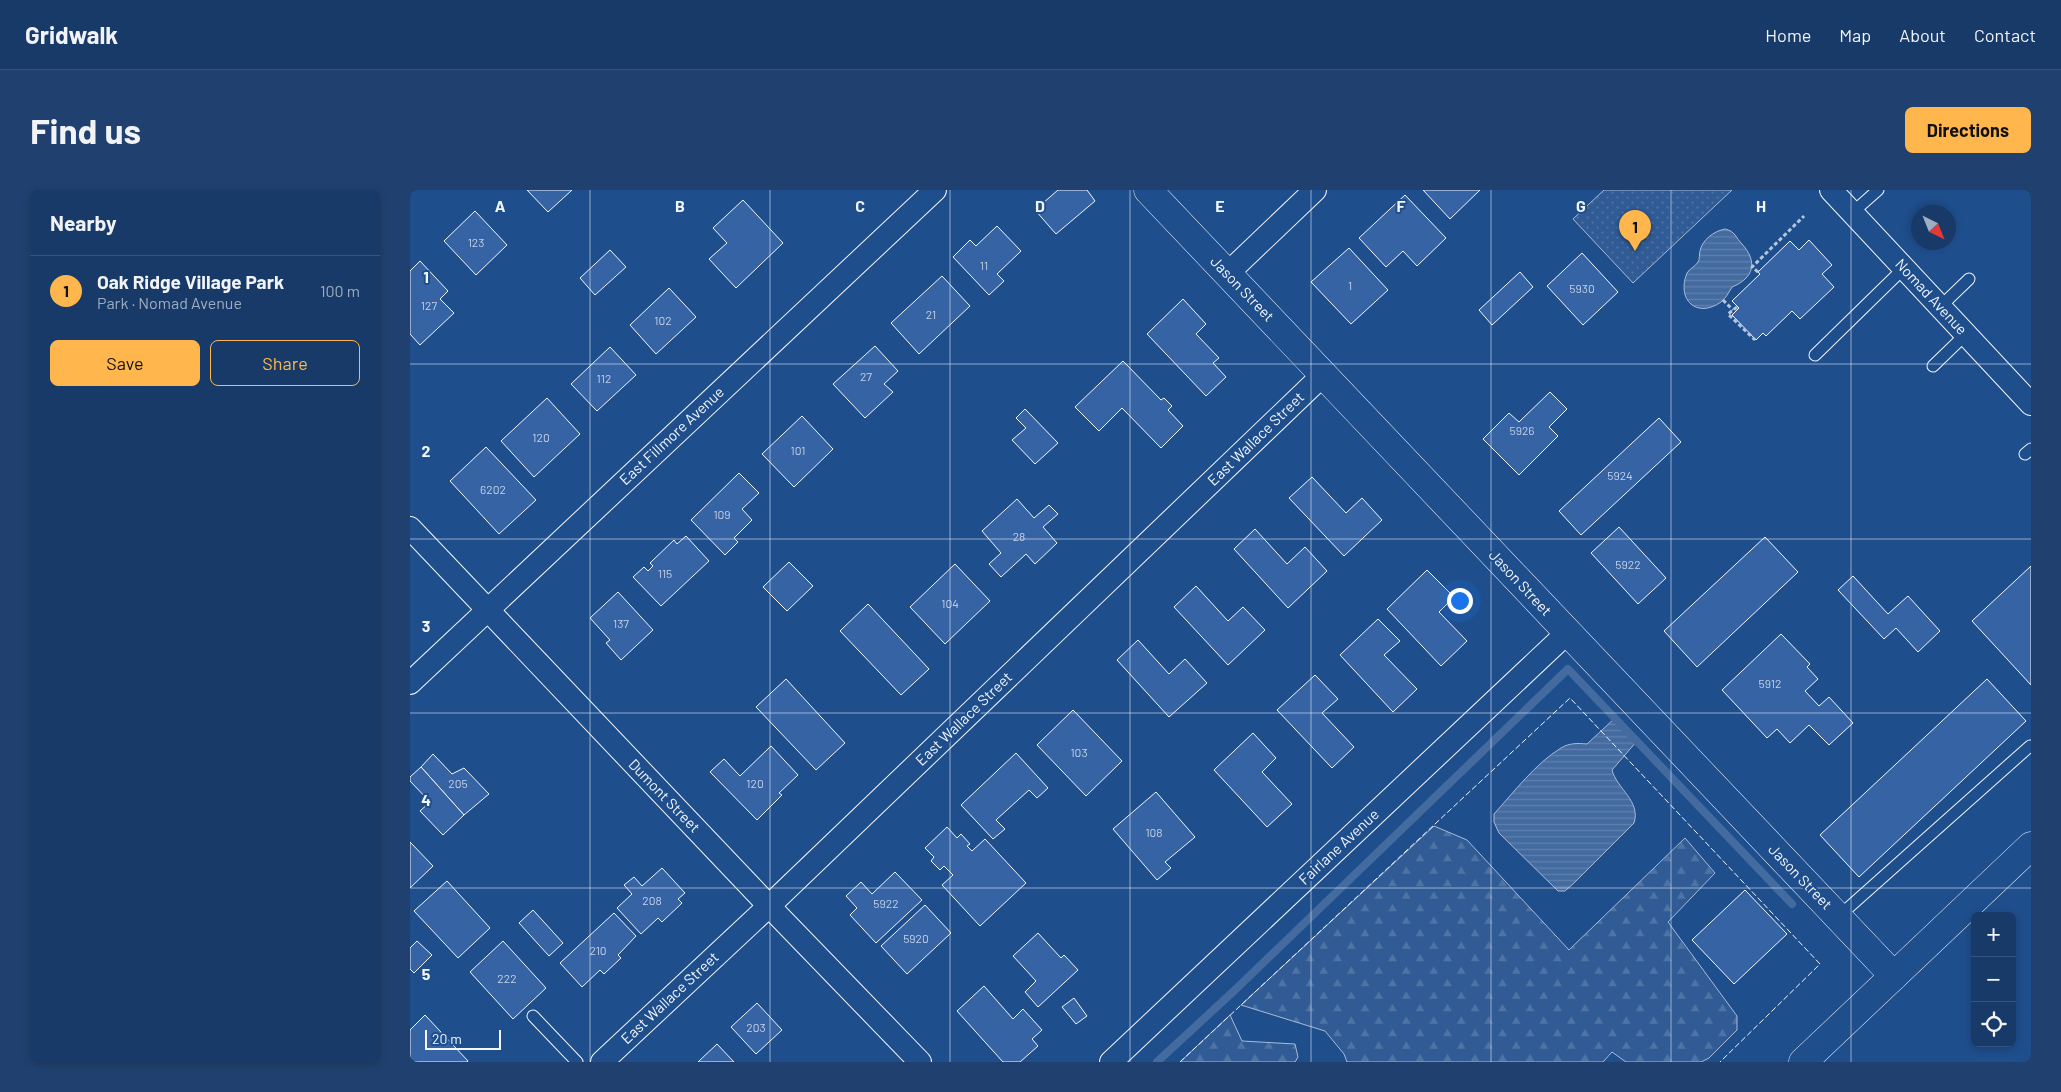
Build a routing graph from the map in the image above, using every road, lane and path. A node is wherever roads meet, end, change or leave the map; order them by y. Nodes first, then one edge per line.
1 (935, 190) edge
2 (1148, 190) edge
3 (1315, 190) edge
4 (1831, 190) edge
5 (1878, 190) edge
6 (1852, 213) junction
7 (1804, 216) dead end
8 (1904, 268) junction
9 (1758, 272) dead end
10 (1228, 273) junction
11 (1969, 280) dead end
12 (1723, 300) dead end
13 (1737, 307) dead end
14 (1940, 307) junction
15 (1733, 310) junction
16 (1966, 334) junction
17 (1755, 340) dead end
18 (1815, 355) dead end
19 (1933, 366) dead end
20 (1324, 374) junction
21 (2030, 401) edge
22 (410, 528) edge
23 (486, 610) junction
24 (1567, 633) junction
25 (410, 683) edge
26 (2031, 747) edge
27 (2031, 846) edge
28 (769, 906) junction
29 (1838, 917) junction
30 (1894, 976) junction
31 (534, 1016) dead end
32 (577, 1062) edge
33 (602, 1062) edge
34 (920, 1062) edge
35 (1111, 1062) edge
36 (1803, 1062) edge

1 - 23 street, East Fillmore Avenue
2 - 10 street, Jason Street
3 - 10 street
4 - 6 street, Nomad Avenue
5 - 6 lane
6 - 8 street, Nomad Avenue
7 - 9 path
8 - 14 street, Nomad Avenue
8 - 18 lane
10 - 20 street, Jason Street
11 - 14 lane
12 - 15 path
13 - 15 path
14 - 16 street, Nomad Avenue
15 - 17 path
16 - 19 lane
16 - 21 street, Nomad Avenue
20 - 24 street, Jason Street
20 - 28 street, East Wallace Street
22 - 23 street, Dumont Street
23 - 25 street, East Fillmore Avenue
23 - 28 street, Dumont Street
24 - 29 street, Jason Street
24 - 35 street, Fairlane Avenue
26 - 29 lane
27 - 30 street
28 - 33 street, East Wallace Street
28 - 34 street, Dumont Street
29 - 30 street, Jason Street
30 - 36 street
31 - 32 lane

